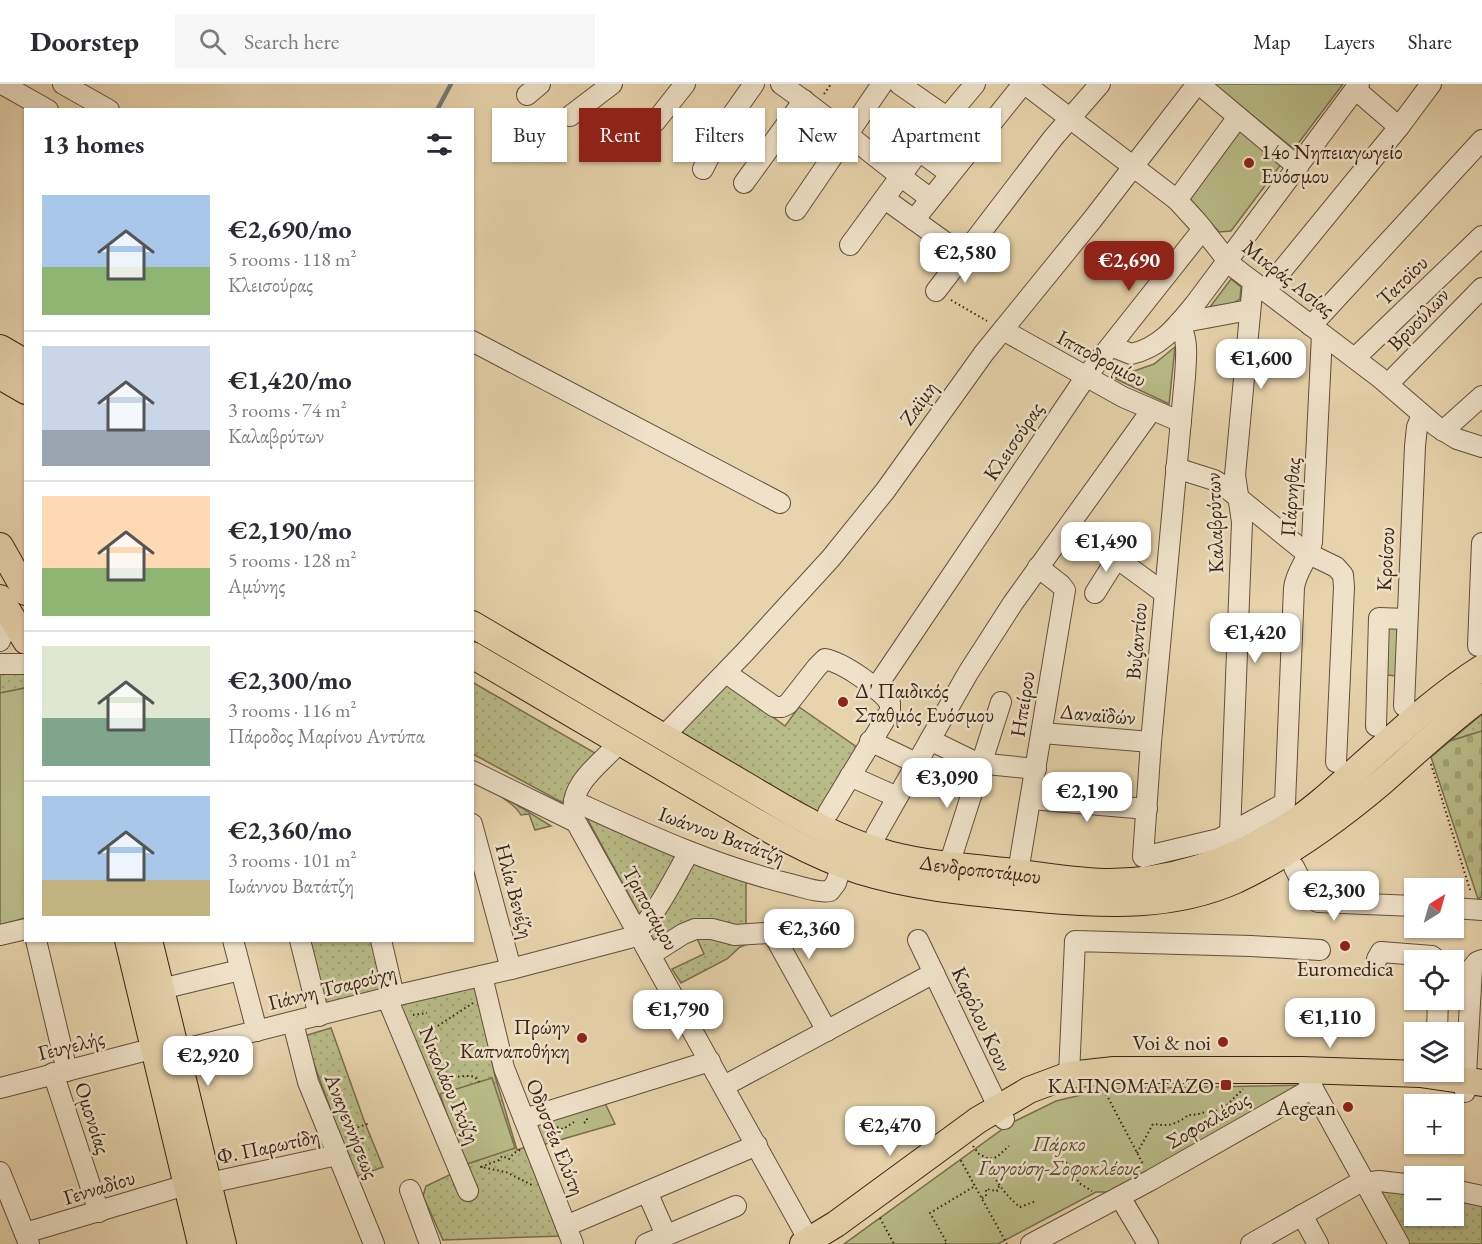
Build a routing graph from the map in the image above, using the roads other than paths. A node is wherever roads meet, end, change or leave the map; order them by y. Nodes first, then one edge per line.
1 (2, 84) edge
2 (63, 84) edge
3 (612, 84) edge
4 (685, 84) edge
5 (754, 84) edge
6 (782, 84) edge
7 (882, 84) edge
8 (899, 84) edge
9 (975, 84) edge
10 (1024, 84) edge
11 (1100, 84) edge
12 (1198, 84) edge
13 (1431, 84) edge
14 (1357, 87) edge
15 (804, 100) junction
16 (44, 108) edge
17 (105, 108) edge
18 (814, 108) edge
19 (934, 108) edge
20 (956, 108) edge
21 (661, 114) edge
22 (570, 116) dead end
23 (858, 119) edge
24 (1070, 120) junction
25 (1240, 120) junction
26 (1399, 127) junction
27 (1482, 140) edge
28 (858, 142) edge
29 (829, 162) edge
30 (911, 162) edge
31 (934, 162) edge
32 (1298, 167) junction
33 (1133, 168) junction
34 (703, 169) dead end
35 (950, 173) junction
36 (900, 177) junction
37 (744, 183) dead end
38 (930, 198) junction
39 (885, 199) junction
40 (1177, 200) junction
41 (796, 210) dead end
42 (914, 220) junction
43 (1203, 229) junction
44 (1482, 236) edge
45 (850, 244) dead end
46 (963, 255) junction
47 (1227, 262) junction
48 (1259, 287) junction
49 (1482, 288) edge
50 (936, 291) road end
51 (1249, 310) junction
52 (1179, 323) junction
53 (1003, 330) junction
54 (1317, 330) junction
55 (474, 342) edge
56 (1111, 346) junction
57 (0, 348) edge
58 (1354, 358) junction
59 (24, 362) edge
60 (0, 376) edge
61 (1085, 378) junction
62 (1388, 384) junction
63 (24, 390) edge
64 (1482, 396) edge
65 (1151, 411) junction
66 (1422, 415) junction
67 (1181, 422) junction
68 (1443, 431) junction
69 (1482, 447) edge
70 (1176, 468) junction
71 (1237, 498) junction
72 (780, 503) dead end
73 (1070, 524) junction
74 (1482, 543) edge
75 (0, 546) edge
76 (1308, 555) junction
77 (1117, 558) junction
78 (1038, 567) junction
79 (24, 587) edge
80 (1095, 592) dead end
81 (1164, 593) junction
82 (5, 607) edge
83 (1407, 620) junction
84 (474, 625) edge
85 (24, 638) edge
86 (0, 641) edge
87 (474, 656) edge
88 (1480, 657) edge
89 (0, 664) edge
90 (24, 664) edge
91 (726, 673) junction
92 (1378, 674) junction
93 (1406, 677) junction
94 (875, 689) junction
95 (1482, 698) edge
96 (1001, 702) dead end
97 (1404, 706) dead end
98 (1376, 726) dead end
99 (1042, 734) junction
100 (663, 737) junction
101 (930, 740) junction
102 (870, 741) junction
103 (620, 742) junction
104 (1151, 742) junction
105 (1336, 762) dead end
106 (916, 763) junction
107 (981, 765) junction
108 (1036, 769) junction
109 (474, 772) edge
110 (850, 776) junction
111 (897, 797) junction
112 (1031, 799) junction
113 (574, 801) junction
114 (1147, 809) junction
115 (828, 813) dead end
116 (576, 822) junction
117 (474, 831) edge
118 (1230, 834) junction
119 (876, 835) dead end
120 (689, 852) junction
121 (1020, 860) dead end
122 (842, 864) junction
123 (949, 865) junction
124 (1294, 867) dead end
125 (1404, 906) edge
126 (1464, 908) edge
127 (1480, 909) edge
128 (24, 929) edge
129 (637, 933) junction
130 (0, 935) edge
131 (918, 940) dead end
132 (36, 942) edge
133 (129, 942) edge
134 (149, 942) edge
135 (233, 942) edge
136 (300, 942) edge
137 (381, 942) edge
138 (1320, 950) dead end
139 (1404, 954) edge
140 (650, 955) junction
141 (1377, 959) dead end
142 (1482, 960) edge
143 (511, 969) junction
144 (240, 970) junction
145 (934, 973) junction
146 (482, 976) junction
147 (161, 989) junction
148 (390, 997) junction
149 (319, 1016) junction
150 (293, 1023) junction
151 (257, 1031) junction
152 (826, 1031) junction
153 (166, 1050) junction
154 (711, 1061) junction
155 (60, 1072) junction
156 (1069, 1075) junction
157 (1404, 1075) edge
158 (1308, 1080) junction
159 (1459, 1082) edge
160 (724, 1086) junction
161 (0, 1088) edge
162 (1474, 1088) edge
163 (1001, 1113) junction
164 (524, 1119) junction
165 (757, 1145) junction
166 (337, 1155) junction
167 (0, 1172) edge
168 (1365, 1183) junction
169 (198, 1184) junction
170 (1404, 1184) edge
171 (410, 1190) dead end
172 (468, 1191) dead end
173 (647, 1192) junction
174 (1464, 1192) edge
175 (1482, 1196) edge
176 (1120, 1197) junction
177 (736, 1206) dead end
178 (99, 1212) junction
179 (1302, 1215) junction
180 (569, 1235) edge
181 (666, 1235) junction
182 (27, 1239) edge
183 (813, 1243) edge
184 (201, 1244) edge
185 (223, 1244) edge
186 (374, 1244) edge
187 (430, 1244) edge
188 (646, 1244) edge
189 (1031, 1244) edge
190 (1148, 1244) edge
191 (1251, 1244) edge
192 (1318, 1244) edge
193 (1399, 1244) edge

1 - 16 street
2 - 17 street
3 - 22 street
4 - 21 street
5 - 34 street
6 - 15 street
7 - 23 street
8 - 19 street
9 - 20 street
10 - 24 street, Μικράς Ασίας
10 - 35 street
11 - 24 street
12 - 25 street
12 - 33 street, Ζαϊμη
13 - 26 street
14 - 26 street
14 - 32 street
15 - 18 street
15 - 37 street
24 - 33 street, Μικράς Ασίας
24 - 46 street
25 - 32 street
25 - 40 street
26 - 48 street
27 - 54 street
28 - 36 street
29 - 41 street
30 - 36 street
31 - 35 street
32 - 47 street
33 - 40 street, Μικράς Ασίας
33 - 53 street, Ζαϊμη
35 - 38 street
36 - 38 street
36 - 39 street
38 - 42 street
39 - 42 street
39 - 45 street
40 - 43 street, Μικράς Ασίας
42 - 46 street
43 - 47 street, Μικράς Ασίας
43 - 56 street, Κλεισούρας
44 - 58 street, Τατοϊου
46 - 50 street
47 - 48 street, Μικράς Ασίας
47 - 52 street
48 - 51 street, Καλαβρύτων
48 - 54 street, Μικράς Ασίας
49 - 62 street, Βρυούλων
51 - 52 street
51 - 71 street, Καλαβρύτων
52 - 56 street
52 - 67 street, Βυζαντίου
53 - 61 street, Ιπποδρομίου
53 - 91 street, Ζαϊμη
54 - 58 street, Μικράς Ασίας
54 - 76 street, Πάρνηθας
55 - 72 street
56 - 61 street, Κλεισούρας
57 - 59 main road
58 - 62 street, Μικράς Ασίας
60 - 63 main road
61 - 65 street, Ιπποδρομίου
61 - 94 street, Κλεισούρας
62 - 66 street, Μικράς Ασίας
64 - 68 street
65 - 67 street, Ιπποδρομίου
65 - 73 street
66 - 68 street, Μικράς Ασίας
66 - 83 street, Κροίσου
67 - 70 street, Βυζαντίου
68 - 69 street, Μικράς Ασίας
70 - 71 street
70 - 81 street, Βυζαντίου
71 - 76 street
71 - 118 street, Καλαβρύτων
73 - 77 street
73 - 78 street
74 - 88 street
75 - 79 main road
76 - 105 street
76 - 118 street, Πάρνηθας
77 - 80 street
77 - 81 street
78 - 99 street, Ηπείρου
78 - 101 street
81 - 104 street, Βυζαντίου
82 - 85 main road
82 - 86 street
83 - 92 street
83 - 93 street, Κροίσου
84 - 100 main road, Δενδροποτάμου
87 - 103 main road, Δενδροποτάμου
88 - 123 main road, Δενδροποτάμου
89 - 90 street
91 - 94 street
91 - 100 street, Ζαϊμη
92 - 93 street
92 - 98 street
93 - 97 street, Κροίσου
94 - 102 street
95 - 122 main road, Δενδροποτάμου
96 - 107 street
99 - 104 street, Δαναϊδών
99 - 108 street, Ηπείρου
100 - 123 main road, Δενδροποτάμου
101 - 106 street
101 - 107 street
102 - 106 street
102 - 110 street
103 - 113 street
103 - 122 main road, Δενδροποτάμου
104 - 114 street, Βυζαντίου
106 - 111 street
107 - 108 street
107 - 123 street
108 - 112 street, Ηπείρου
109 - 116 street
110 - 111 street
110 - 115 street
111 - 119 street
112 - 114 street
112 - 121 street, Ηπείρου
113 - 116 street
113 - 120 street, Ιωάννου Βατάτζη
114 - 118 street, Βυζαντίου
116 - 129 street, Τριποτάμου
117 - 143 street, Ηλία Βενέζη
120 - 122 street, Ιωάννου Βατάτζη
120 - 129 street
124 - 125 street
126 - 127 street
128 - 130 street
129 - 140 street, Τριποτάμου
129 - 143 street, Γιάννη Τσαρούχη
131 - 145 street, Καρόλου Κουν
132 - 155 street, Ομονοίας
133 - 153 main road
134 - 147 main road
135 - 144 street
136 - 149 street
137 - 148 street, Νικολάου Γκύζη
138 - 156 street
139 - 141 street
140 - 152 street
140 - 154 street, Τριποτάμου
142 - 162 street
143 - 146 street, Γιάννη Τσαρούχη
144 - 147 street
144 - 151 street
145 - 152 street
145 - 163 street, Καρόλου Κουν
146 - 148 street, Γιάννη Τσαρούχη
146 - 164 street, Οδυσσέα Ελύτη
147 - 153 main road
148 - 149 street, Γιάννη Τσαρούχη
148 - 172 street, Νικολάου Γκύζη
149 - 150 street, Γιάννη Τσαρούχη
150 - 151 street, Γιάννη Τσαρούχη
150 - 166 street, Αναγεννήσεως
151 - 153 street, Γιάννη Τσαρούχη
152 - 160 street
153 - 155 street, Γευγελής
153 - 169 main road
154 - 160 street, Τριποτάμου
154 - 164 street
155 - 161 street, Γευγελής
155 - 178 street, Ομονοίας
156 - 158 main road
156 - 163 main road
157 - 158 main road
158 - 162 main road
158 - 163 main road
158 - 168 street
158 - 176 street, Σοφοκλέους
159 - 162 main road
160 - 165 street, Τριποτάμου
163 - 183 main road
163 - 183 main road
164 - 180 street, Οδυσσέα Ελύτη
165 - 173 street
165 - 183 street, Τριποτάμου
166 - 169 street, Φ. Παρωτίδη
166 - 186 street, Αναγεννήσεως
167 - 182 street
168 - 170 street
168 - 179 street
168 - 193 street
169 - 178 street, Γενναδίου
169 - 184 main road
169 - 185 main road
171 - 187 street
173 - 180 street
173 - 181 street
174 - 175 street
176 - 189 street, Σοφοκλέους
176 - 190 street
177 - 181 street
178 - 182 street, Γενναδίου
179 - 191 street
179 - 192 street
181 - 188 street

